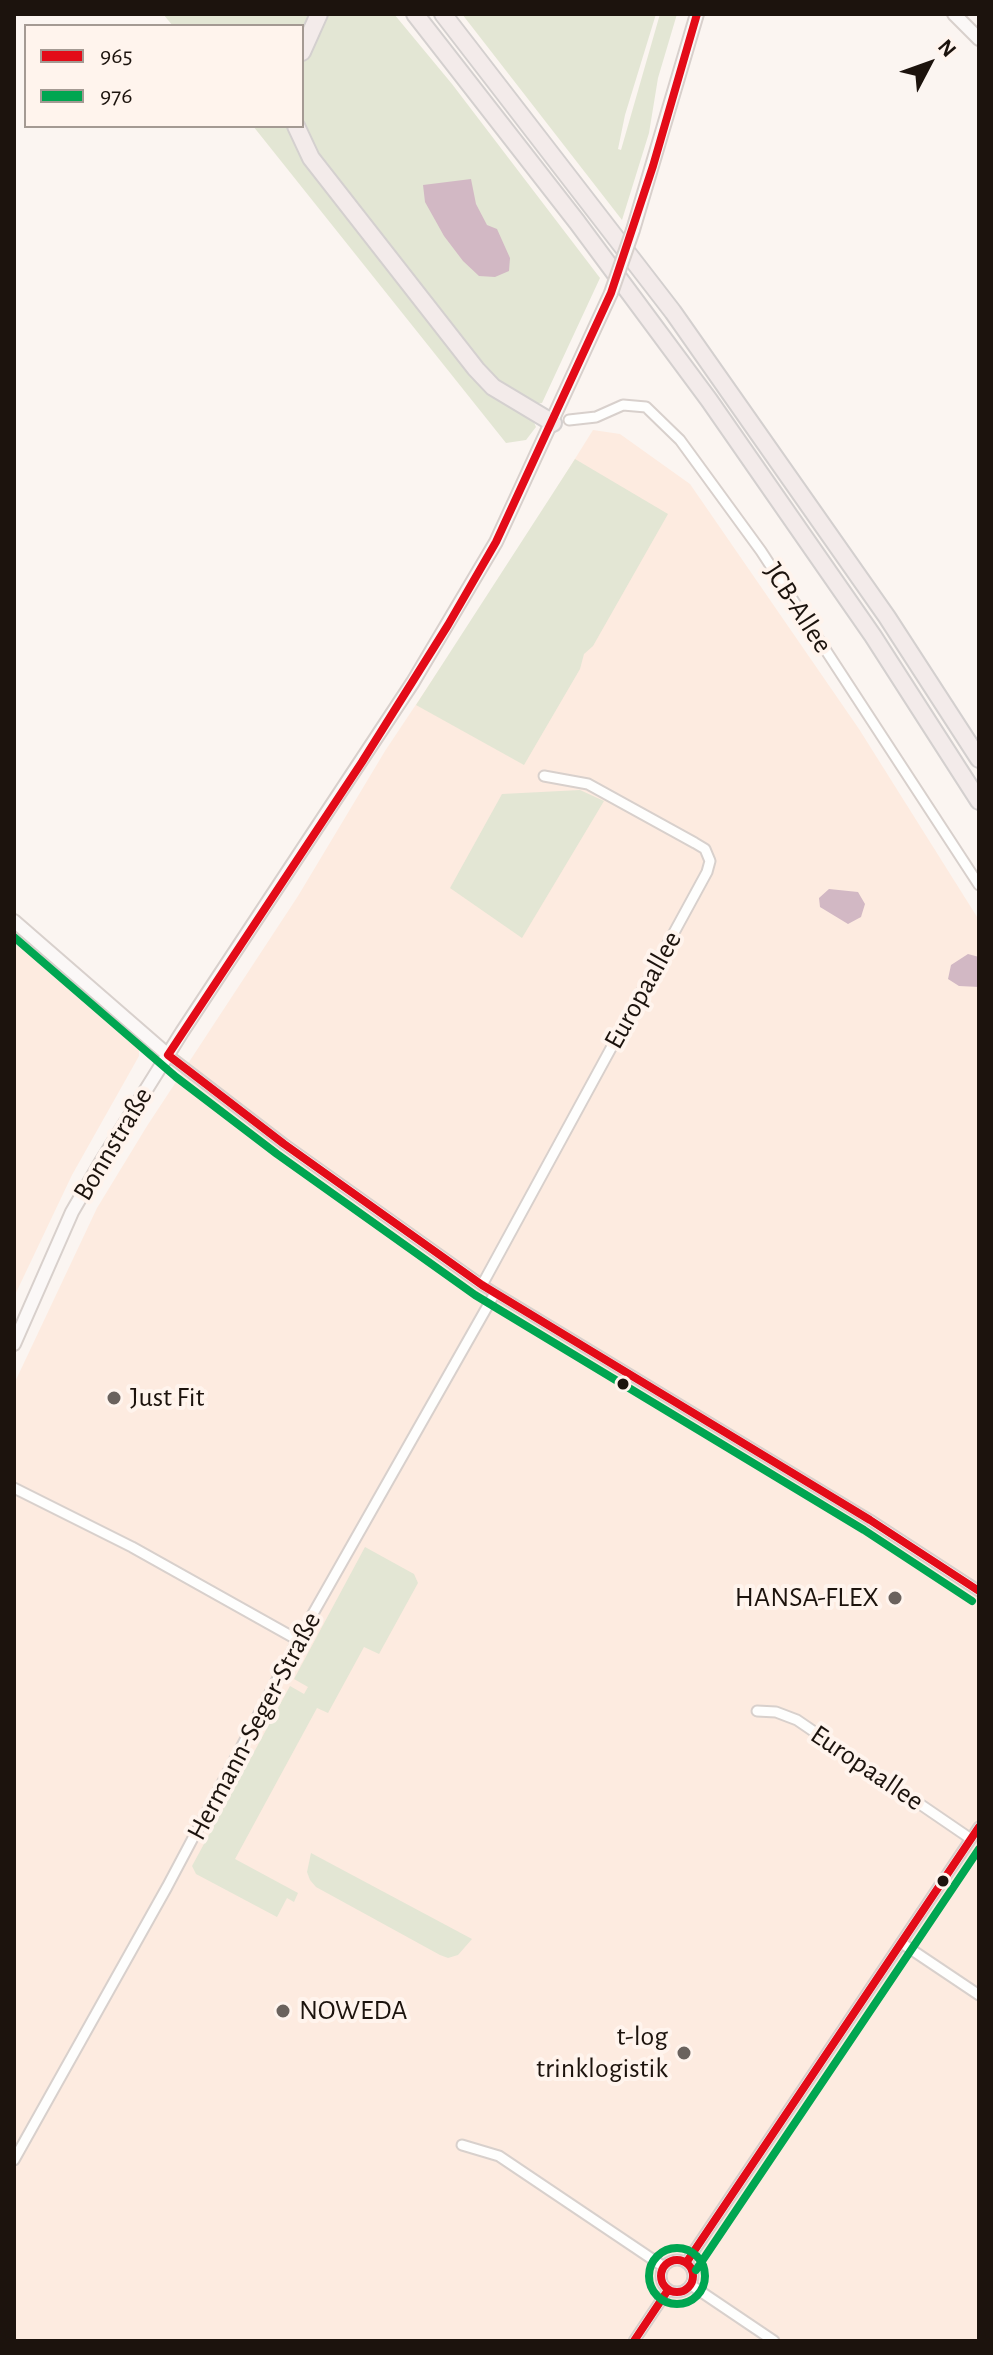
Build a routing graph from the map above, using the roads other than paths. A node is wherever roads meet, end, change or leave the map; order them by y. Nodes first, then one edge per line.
1 (319, 14) edge
2 (415, 14) edge
3 (443, 14) edge
4 (697, 14) edge
5 (954, 14) edge
6 (979, 39) edge
7 (304, 48) edge
8 (297, 128) edge
9 (561, 421) junction
10 (979, 759) edge
11 (544, 776) dead end
12 (979, 801) edge
13 (979, 885) edge
14 (14, 921) edge
15 (168, 1055) junction
16 (482, 1285) junction
17 (495, 1293) junction
18 (14, 1344) edge
19 (14, 1488) edge
20 (979, 1591) edge
21 (298, 1640) junction
22 (757, 1711) dead end
23 (979, 1827) edge
24 (971, 1839) junction
25 (903, 1944) junction
26 (979, 1995) edge
27 (462, 2145) dead end
28 (14, 2160) edge
29 (686, 2263) junction
30 (664, 2267) junction
31 (691, 2285) junction
32 (668, 2290) junction
33 (634, 2341) edge
34 (774, 2341) edge

1 - 7 highway
2 - 12 highway
3 - 10 highway
4 - 9 main road, Bonnstraße, bridge
5 - 6 main road
8 - 9 highway
9 - 13 street, JCB-Allee
9 - 15 main road, Bonnstraße
11 - 16 street, Europaallee
14 - 15 main road
15 - 16 street
15 - 18 main road, Bonnstraße
16 - 17 street
17 - 20 street
17 - 21 street, Hermann-Seger-Straße
19 - 21 street
21 - 28 street, Hermann-Seger-Straße
22 - 24 street, Europaallee
23 - 24 street
24 - 25 street
25 - 26 street
25 - 29 street
27 - 30 street
29 - 30 street
29 - 31 street
30 - 32 street
31 - 32 street
31 - 34 street
32 - 33 street

